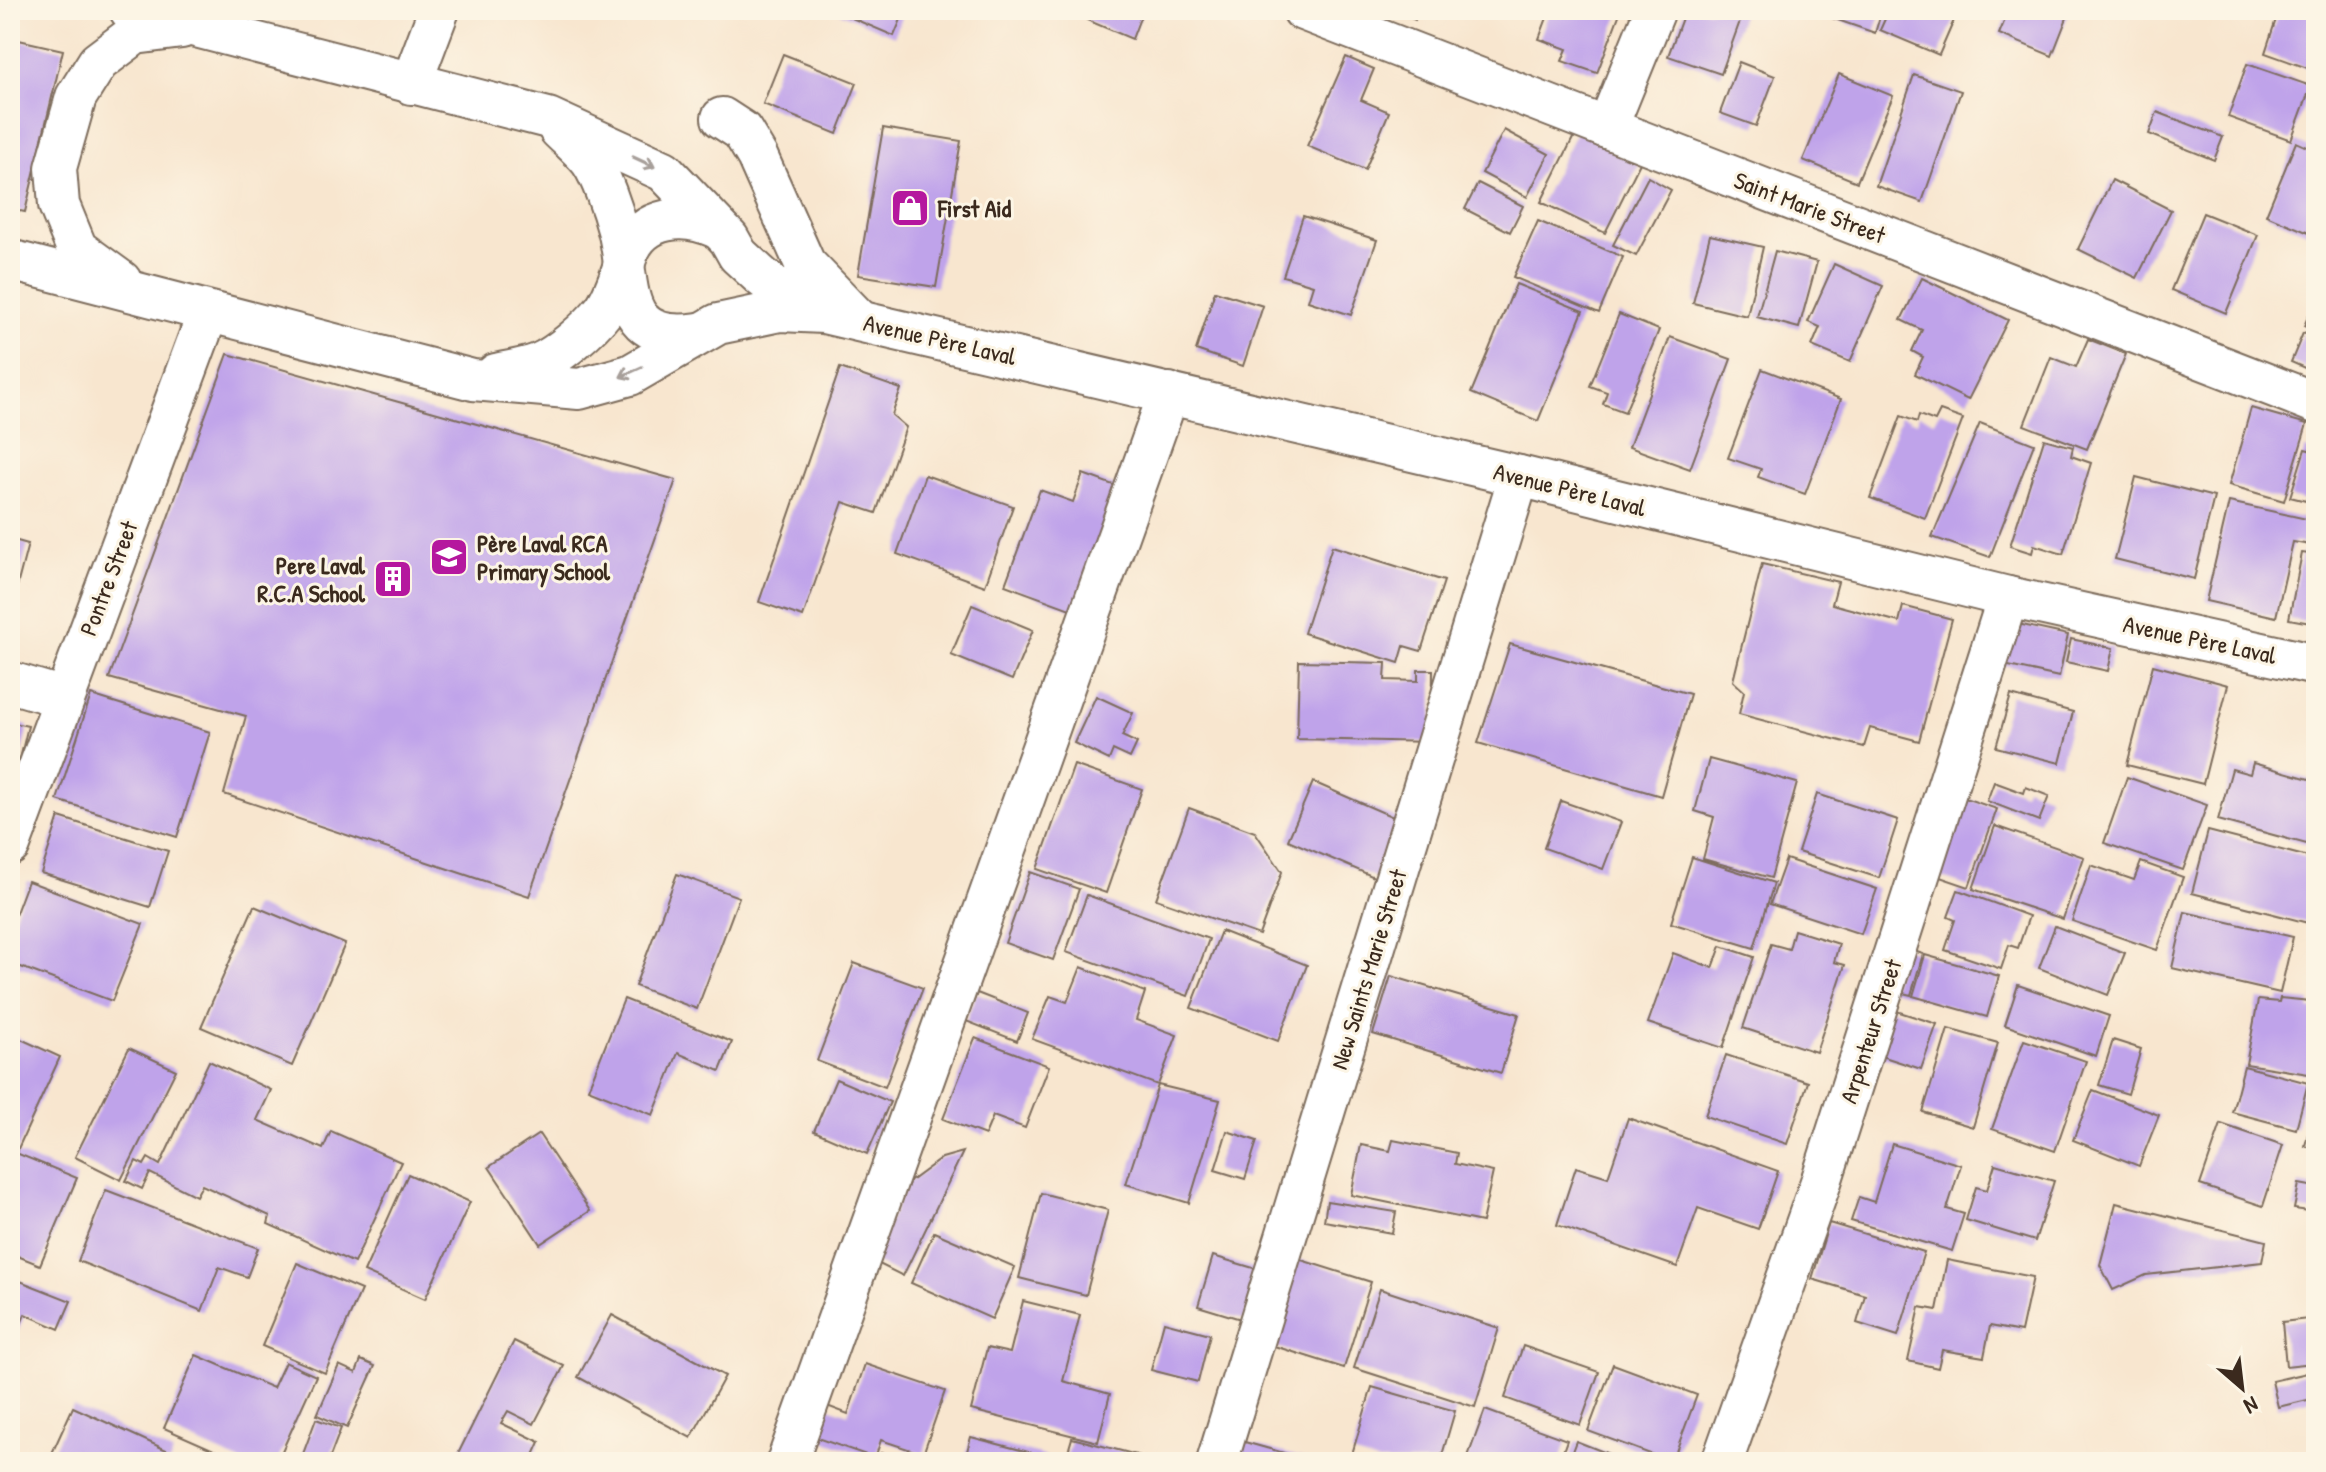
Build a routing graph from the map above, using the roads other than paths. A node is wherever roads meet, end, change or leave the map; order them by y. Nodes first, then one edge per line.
1 (130, 10) edge
2 (439, 10) edge
3 (1303, 10) edge
4 (1655, 10) edge
5 (190, 27) junction
6 (411, 84) junction
7 (548, 118) junction
8 (722, 118) dead end
9 (1607, 128) junction
10 (727, 241) junction
11 (10, 260) edge
12 (623, 270) junction
13 (131, 289) junction
14 (208, 313) junction
15 (842, 317) junction
16 (708, 328) junction
17 (473, 380) junction
18 (1169, 393) junction
19 (2316, 403) edge
20 (1519, 476) junction
21 (2008, 597) junction
22 (2316, 665) edge
23 (10, 682) edge
24 (64, 698) junction
25 (10, 845) edge
26 (787, 1462) edge
27 (1217, 1462) edge
28 (1722, 1462) edge

1 - 5 street
2 - 6 street
3 - 9 street, Saint Marie Street
4 - 9 street
5 - 6 street
5 - 13 street
6 - 7 street
7 -> 10 street
7 - 12 street
8 - 15 street
9 - 19 street, Saint Marie Street
10 - 12 street
10 - 15 street
10 - 16 street
11 - 13 street
12 - 16 street
12 - 17 street
13 - 14 street
14 - 17 street
14 - 24 street, Pontre Street
15 - 16 street
15 - 18 street, Avenue Père Laval
16 -> 17 street
18 - 20 street, Avenue Père Laval
18 - 26 street
20 - 21 street, Avenue Père Laval
20 - 27 street, New Saints Marie Street
21 - 22 street, Avenue Père Laval
21 - 28 street, Arpenteur Street
23 - 24 street
24 - 25 street, Pontre Street

